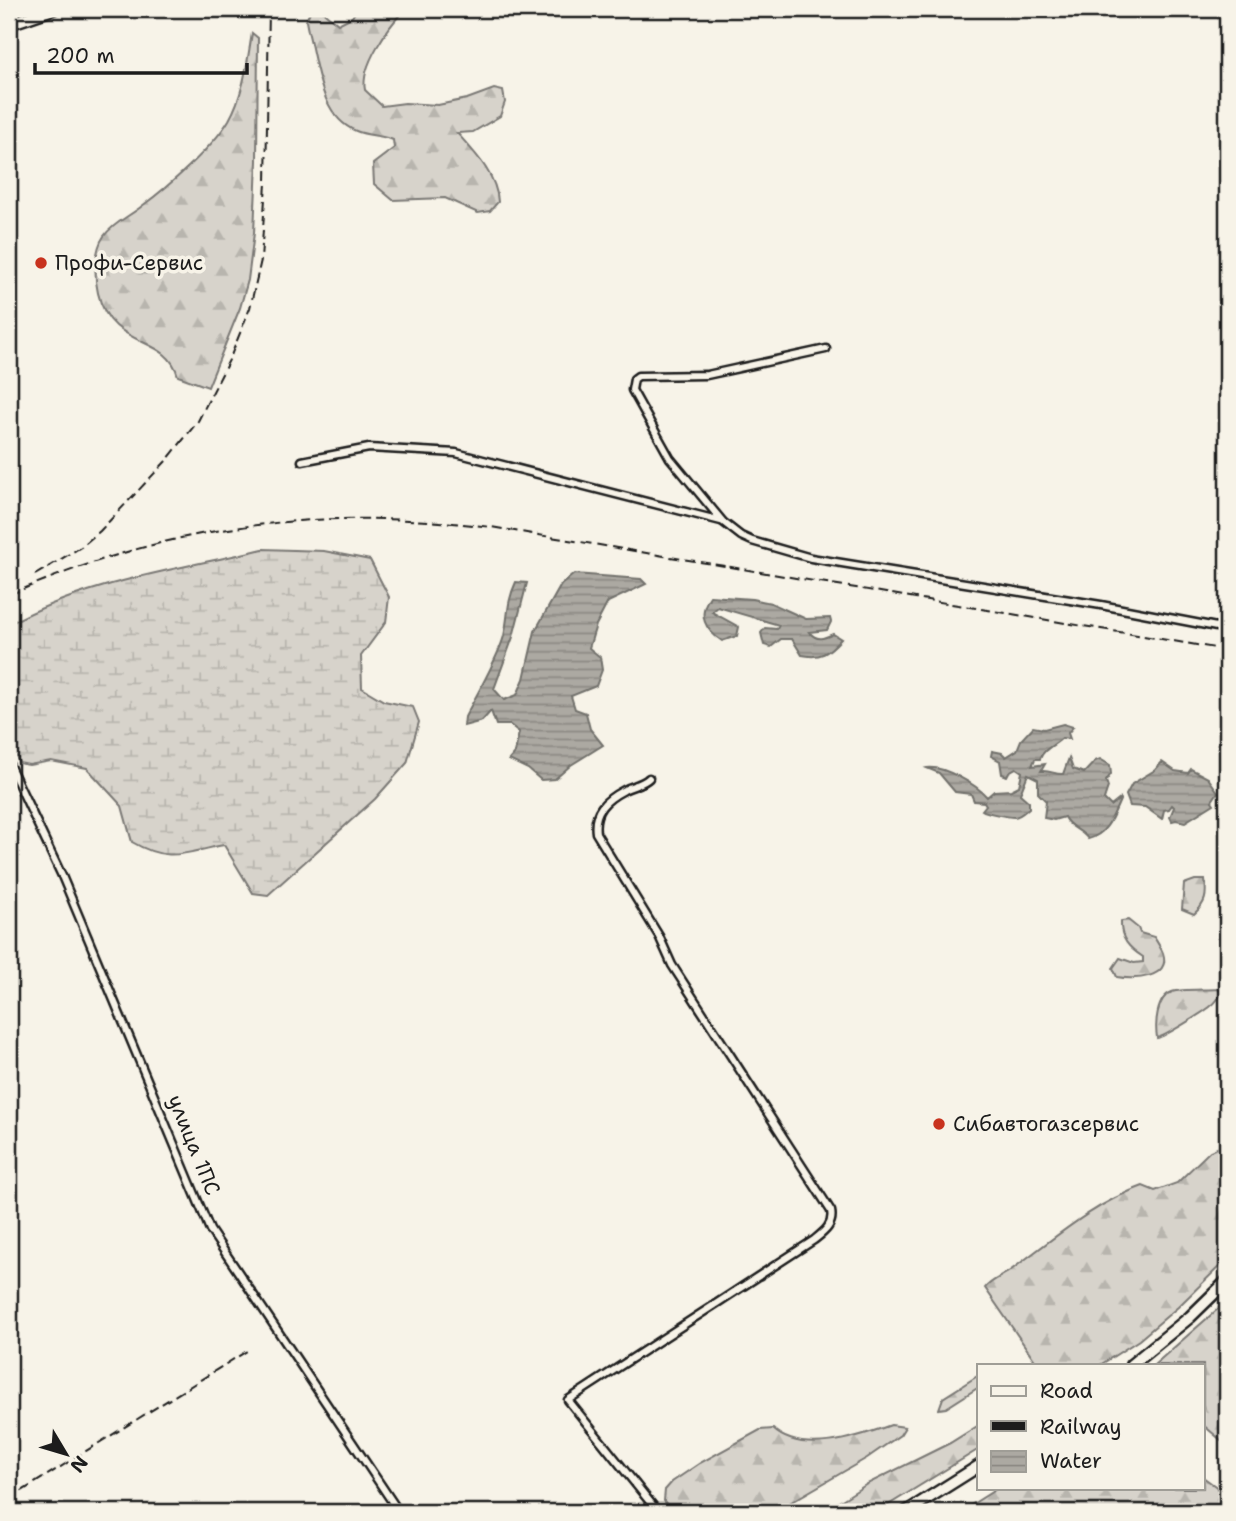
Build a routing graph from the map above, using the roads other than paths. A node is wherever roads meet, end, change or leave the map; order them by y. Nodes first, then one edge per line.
1 (53, 9) edge
2 (9, 24) edge
3 (826, 349) dead end
4 (302, 461) dead end
5 (723, 522) junction
6 (1227, 629) edge
7 (9, 764) edge
8 (649, 778) dead end
9 (1227, 1281) edge
10 (1132, 1364) edge
11 (977, 1467) edge
12 (399, 1512) edge
13 (658, 1512) edge
14 (906, 1512) edge

1 - 2 main road
3 - 5 street
4 - 5 street
5 - 6 street
7 - 12 street, улица 1ПС
8 - 13 street
9 - 10 main road
11 - 14 main road

